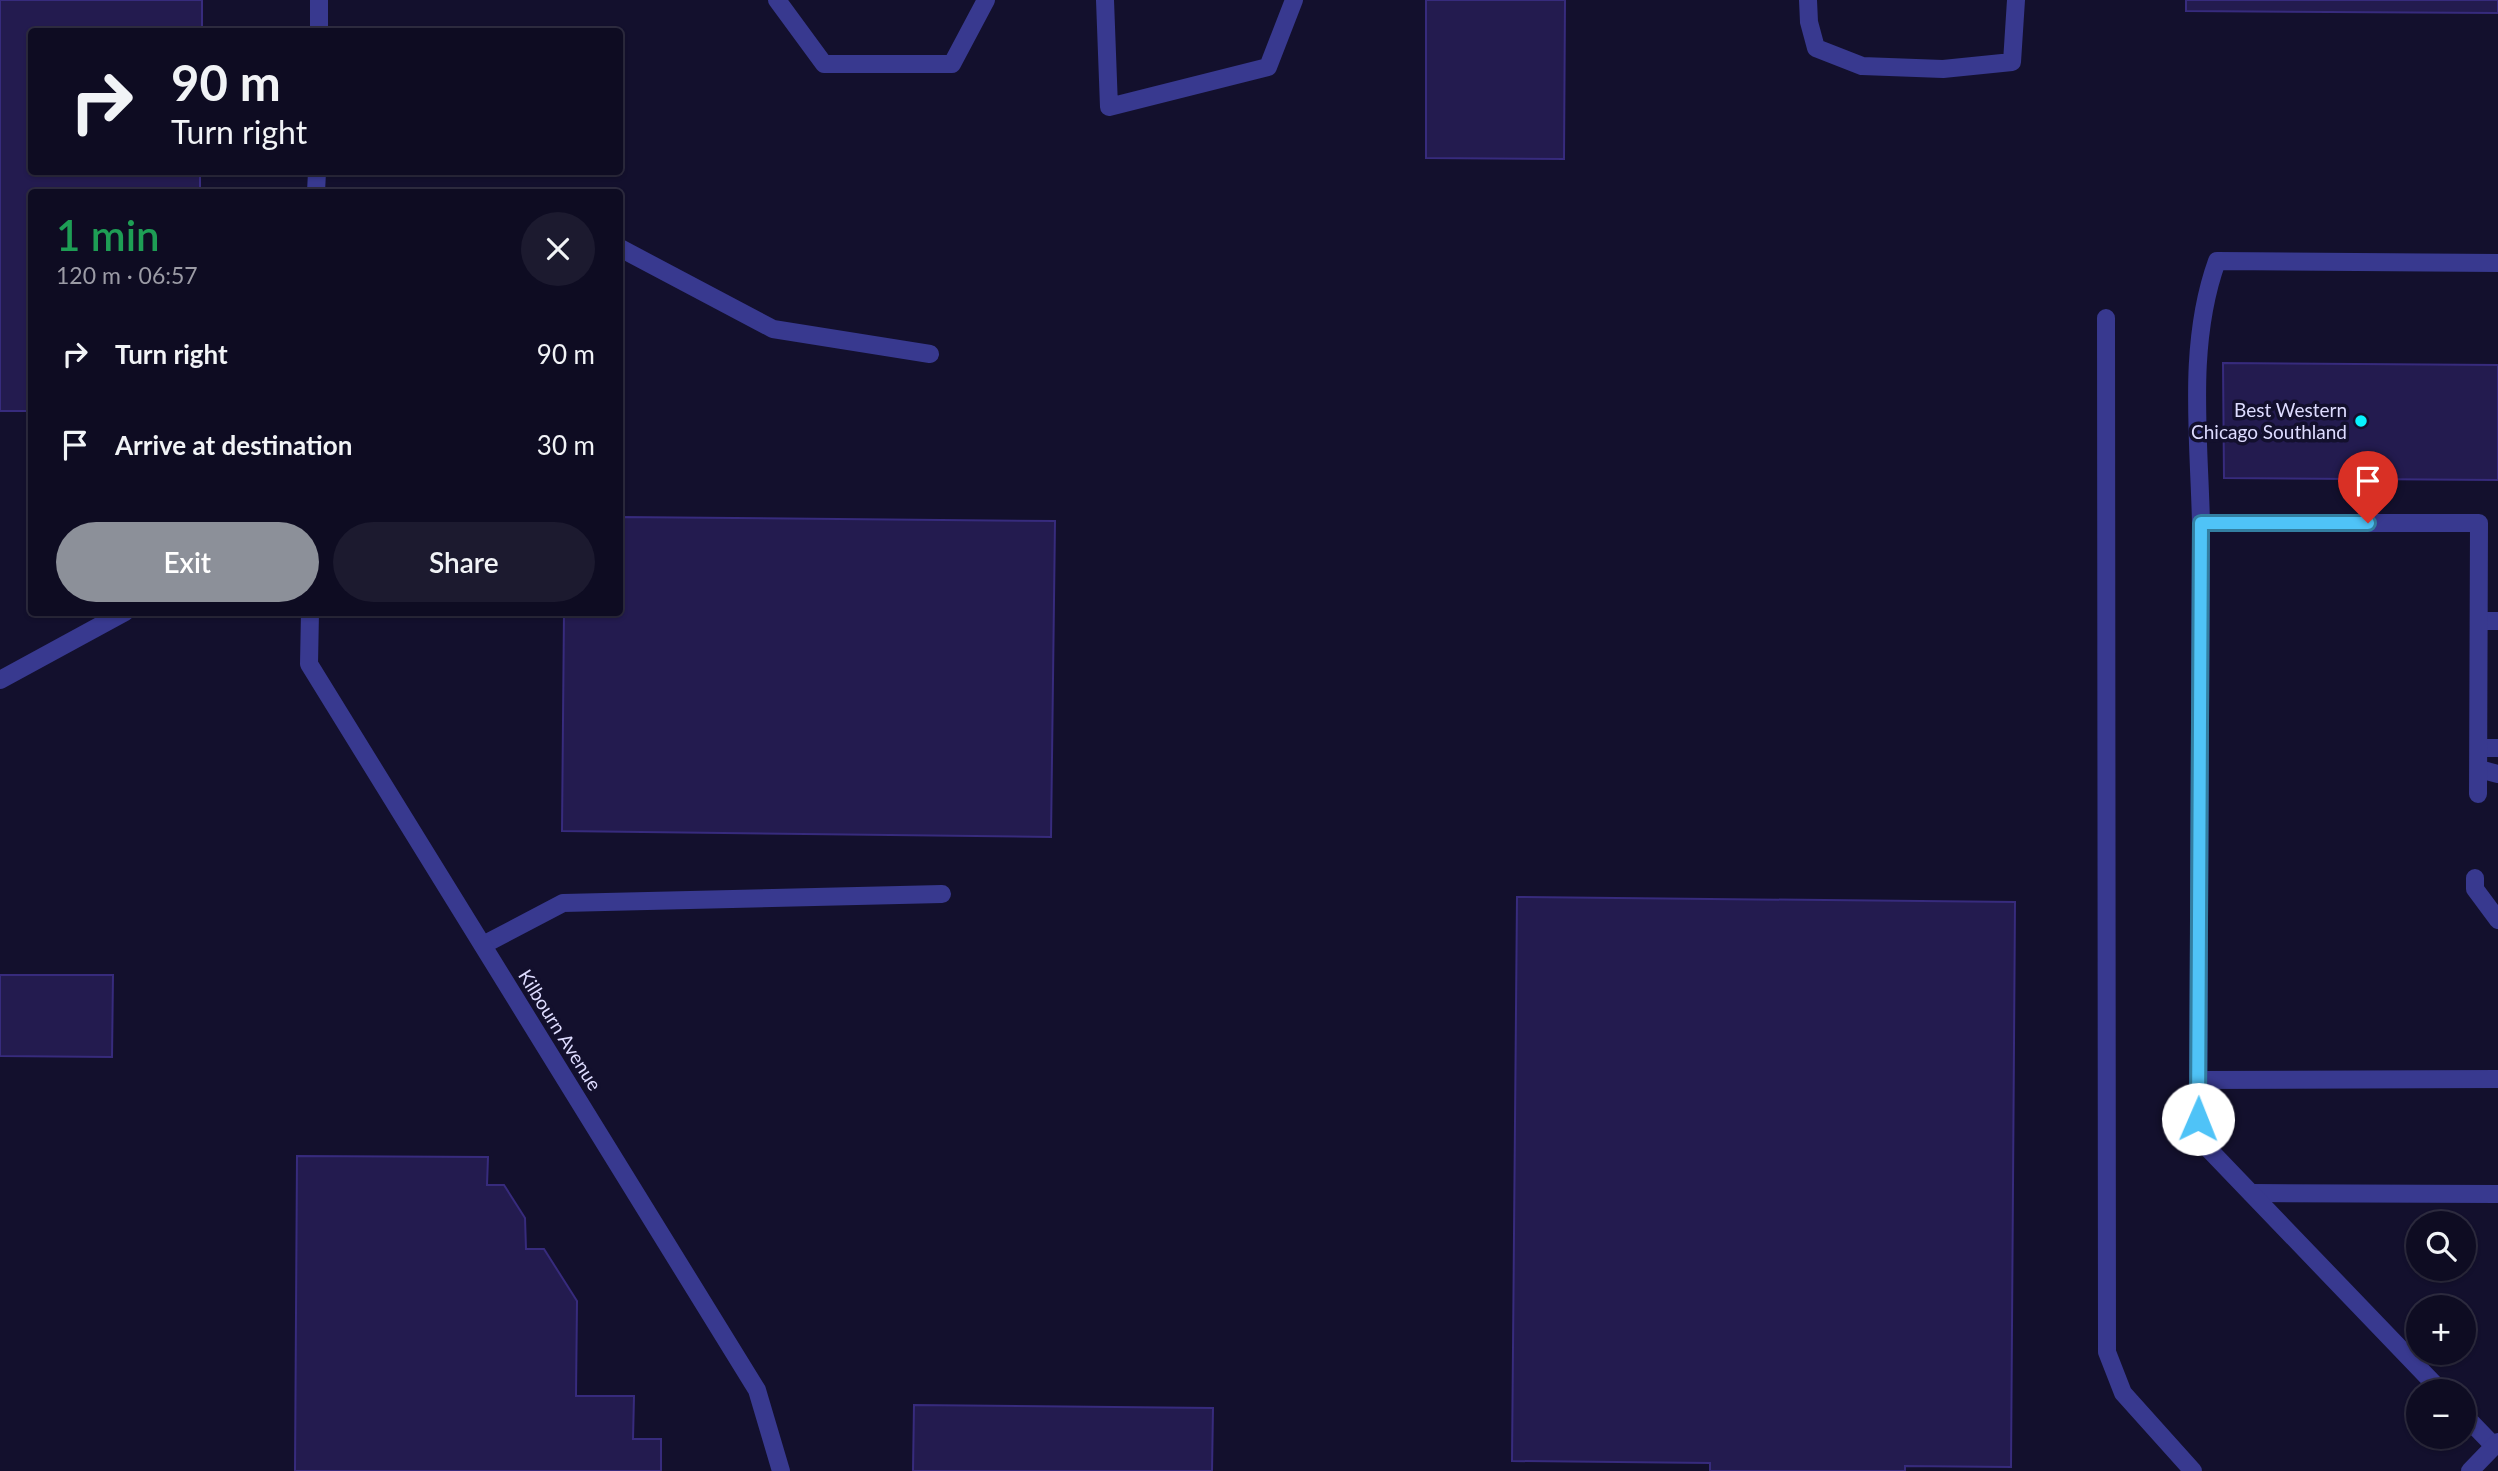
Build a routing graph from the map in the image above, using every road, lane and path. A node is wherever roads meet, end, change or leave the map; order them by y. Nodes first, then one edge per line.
1 (319, 0) edge
2 (777, 0) edge
3 (986, 0) edge
4 (1105, 0) edge
5 (1294, 0) edge
6 (1808, 0) edge
7 (2017, 0) edge
8 (319, 28) edge
9 (623, 250) edge
10 (2498, 263) edge
11 (2106, 318) dead end
12 (930, 354) dead end
13 (2201, 523) junction
14 (2479, 523) junction
15 (2498, 523) edge
16 (118, 616) edge
17 (310, 616) edge
18 (2479, 621) junction
19 (2498, 621) edge
20 (0, 680) edge
21 (2480, 748) junction
22 (2498, 748) edge
23 (2479, 769) junction
24 (2498, 774) edge
25 (2478, 794) dead end
26 (2475, 878) dead end
27 (942, 894) dead end
28 (2498, 920) edge
29 (482, 945) junction
30 (2498, 1079) edge
31 (2199, 1080) junction
32 (2251, 1193) junction
33 (2498, 1194) edge
34 (2429, 1379) edge
35 (2476, 1426) edge
36 (2496, 1444) edge
37 (781, 1471) edge
38 (2193, 1471) edge
39 (2470, 1471) edge

1 - 8 street
2 - 3 street
4 - 5 street
6 - 7 street
9 - 12 street
10 - 13 street
11 - 38 street
13 - 14 street
13 - 31 street
14 - 15 street
14 - 18 street
16 - 20 street
17 - 29 street, Kilbourn Avenue
18 - 19 street
18 - 21 street
21 - 22 street
21 - 23 street
23 - 24 street
23 - 25 street
26 - 28 street
27 - 29 street
29 - 37 street, Kilbourn Avenue
30 - 31 street
31 - 32 street
32 - 33 street
32 - 34 street
35 - 36 street
36 - 39 street

